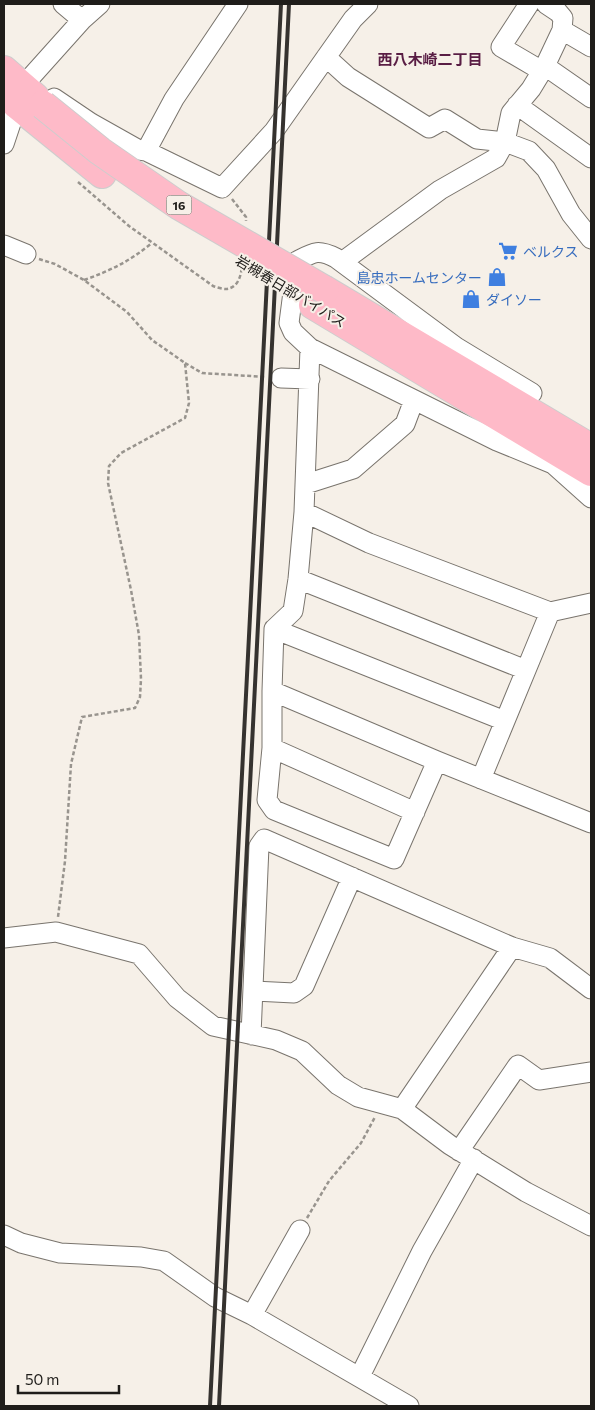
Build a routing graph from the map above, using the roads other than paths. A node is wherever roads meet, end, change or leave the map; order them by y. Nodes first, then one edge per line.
1 (63, 4) edge
2 (100, 4) edge
3 (238, 4) edge
4 (368, 4) edge
5 (529, 4) edge
6 (546, 4) edge
7 (82, 20) junction
8 (562, 30) junction
9 (591, 47) edge
10 (326, 57) junction
11 (544, 68) junction
12 (4, 70) edge
13 (26, 98) edge
14 (591, 98) edge
15 (518, 105) junction
16 (506, 142) junction
17 (4, 144) edge
18 (146, 151) junction
19 (591, 158) edge
20 (591, 239) edge
21 (4, 245) edge
22 (26, 254) road end
23 (342, 262) junction
24 (319, 297) junction
25 (310, 348) junction
26 (281, 378) road end
27 (310, 380) junction
28 (532, 393) dead end
29 (414, 400) junction
30 (591, 448) edge
31 (591, 472) edge
32 (306, 484) junction
33 (591, 498) edge
34 (304, 512) junction
35 (298, 579) junction
36 (591, 603) edge
37 (550, 612) junction
38 (274, 629) junction
39 (526, 670) junction
40 (272, 692) junction
41 (505, 721) junction
42 (272, 748) junction
43 (437, 761) junction
44 (481, 779) junction
45 (415, 812) junction
46 (591, 823) edge
47 (352, 877) junction
48 (4, 938) edge
49 (512, 947) junction
50 (591, 989) edge
51 (253, 991) junction
52 (251, 1036) junction
53 (591, 1072) edge
54 (402, 1109) junction
55 (466, 1155) junction
56 (591, 1226) edge
57 (300, 1230) road end
58 (4, 1235) edge
59 (252, 1315) junction
60 (360, 1376) junction
61 (409, 1406) edge

1 - 7 street
2 - 7 street
3 - 18 street
4 - 10 street
5 - 11 street
6 - 8 street
7 - 13 street
8 - 9 street
8 - 11 street
10 - 16 street
10 - 18 street
11 - 14 street
11 - 15 street
12 - 13 highway, 岩槻春日部バイパス / 16
13 - 17 street
13 - 18 street
13 - 24 highway, 岩槻春日部バイパス / 16
15 - 16 street
15 - 19 street
16 - 20 street
16 - 23 street
21 - 22 street
23 - 25 street
23 - 28 street
24 - 30 highway, 岩槻春日部バイパス / 16
24 - 31 highway, 岩槻春日部バイパス / 16
25 - 27 street
25 - 29 street
26 - 27 street
27 - 32 street
29 - 32 street
29 - 33 street
32 - 34 street
34 - 35 street
34 - 37 street
35 - 38 street
35 - 39 street
36 - 37 street
37 - 39 street
38 - 40 street
38 - 41 street
39 - 41 street
40 - 42 street
40 - 43 street
41 - 44 street
42 - 45 street
42 - 45 street
43 - 44 street
43 - 45 street
44 - 46 street
47 - 49 street
47 - 51 street
47 - 51 street
48 - 52 street
49 - 50 street
49 - 54 street
51 - 52 street
52 - 54 street
53 - 55 street
54 - 55 street
55 - 56 street
55 - 60 street
57 - 59 street
58 - 59 street
59 - 60 street
60 - 61 street

